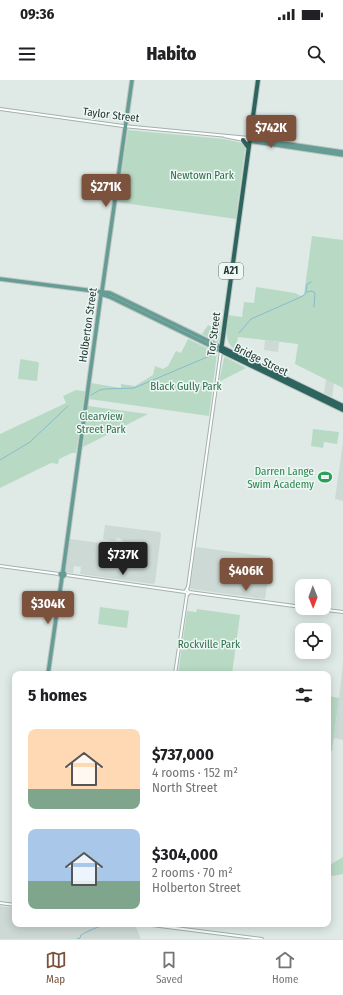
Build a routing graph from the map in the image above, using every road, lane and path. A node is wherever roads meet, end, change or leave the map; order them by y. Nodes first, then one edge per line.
1 (132, 80) edge
2 (258, 80) edge
3 (0, 109) edge
4 (126, 126) junction
5 (251, 132) junction
6 (221, 136) junction
7 (256, 139) junction
8 (243, 140) junction
9 (250, 140) junction
10 (248, 147) junction
11 (343, 152) edge
12 (343, 155) edge
13 (0, 278) edge
14 (103, 283) junction
15 (102, 293) junction
16 (110, 295) junction
17 (100, 303) junction
18 (222, 339) junction
19 (215, 344) junction
20 (221, 349) junction
21 (228, 352) junction
22 (220, 357) junction
23 (343, 406) edge
24 (343, 410) edge
25 (0, 566) edge
26 (62, 575) junction
27 (187, 592) junction
28 (295, 606) edge
29 (331, 611) edge
30 (343, 612) edge
31 (48, 671) edge
32 (175, 671) edge
33 (0, 903) edge
34 (12, 905) edge
35 (168, 927) edge
36 (262, 939) edge

1 - 4 main road, Holberton Street
2 - 5 highway, Tor Street / A21
3 - 4 street, Taylor Street
4 - 6 street, Taylor Street
4 - 14 main road, Holberton Street
5 - 7 highway
5 - 9 highway, Tor Street / A21
6 - 8 street, Taylor Street
6 - 9 street, Taylor Street
7 - 9 main road, Taylor Street
7 - 11 main road, Taylor Street
8 - 9 street, Taylor Street
8 - 10 highway
9 - 10 highway, Tor Street / A21
9 - 12 main road, Taylor Street
10 - 18 highway, Tor Street / A21
13 - 15 main road, Bridge Street
14 - 15 main road, Holberton Street
14 - 16 main road
15 - 16 main road, Bridge Street
15 - 17 main road, Holberton Street
16 - 17 main road
16 - 19 main road, Bridge Street
16 - 20 main road, Bridge Street
17 - 26 main road, Holberton Street
18 - 19 main road
18 - 20 highway, Tor Street / A21
18 - 21 highway
19 - 20 main road, Bridge Street
20 - 21 highway, Bridge Street
20 - 22 street, Tor Street
21 - 22 highway
21 - 23 highway, Bridge Street
21 - 24 highway, Bridge Street
22 - 27 street, Tor Street
25 - 26 street
26 - 27 street
26 - 31 main road, Holberton Street
27 - 28 street
27 - 32 street, Tor Street
29 - 30 street
33 - 34 street
35 - 36 street

